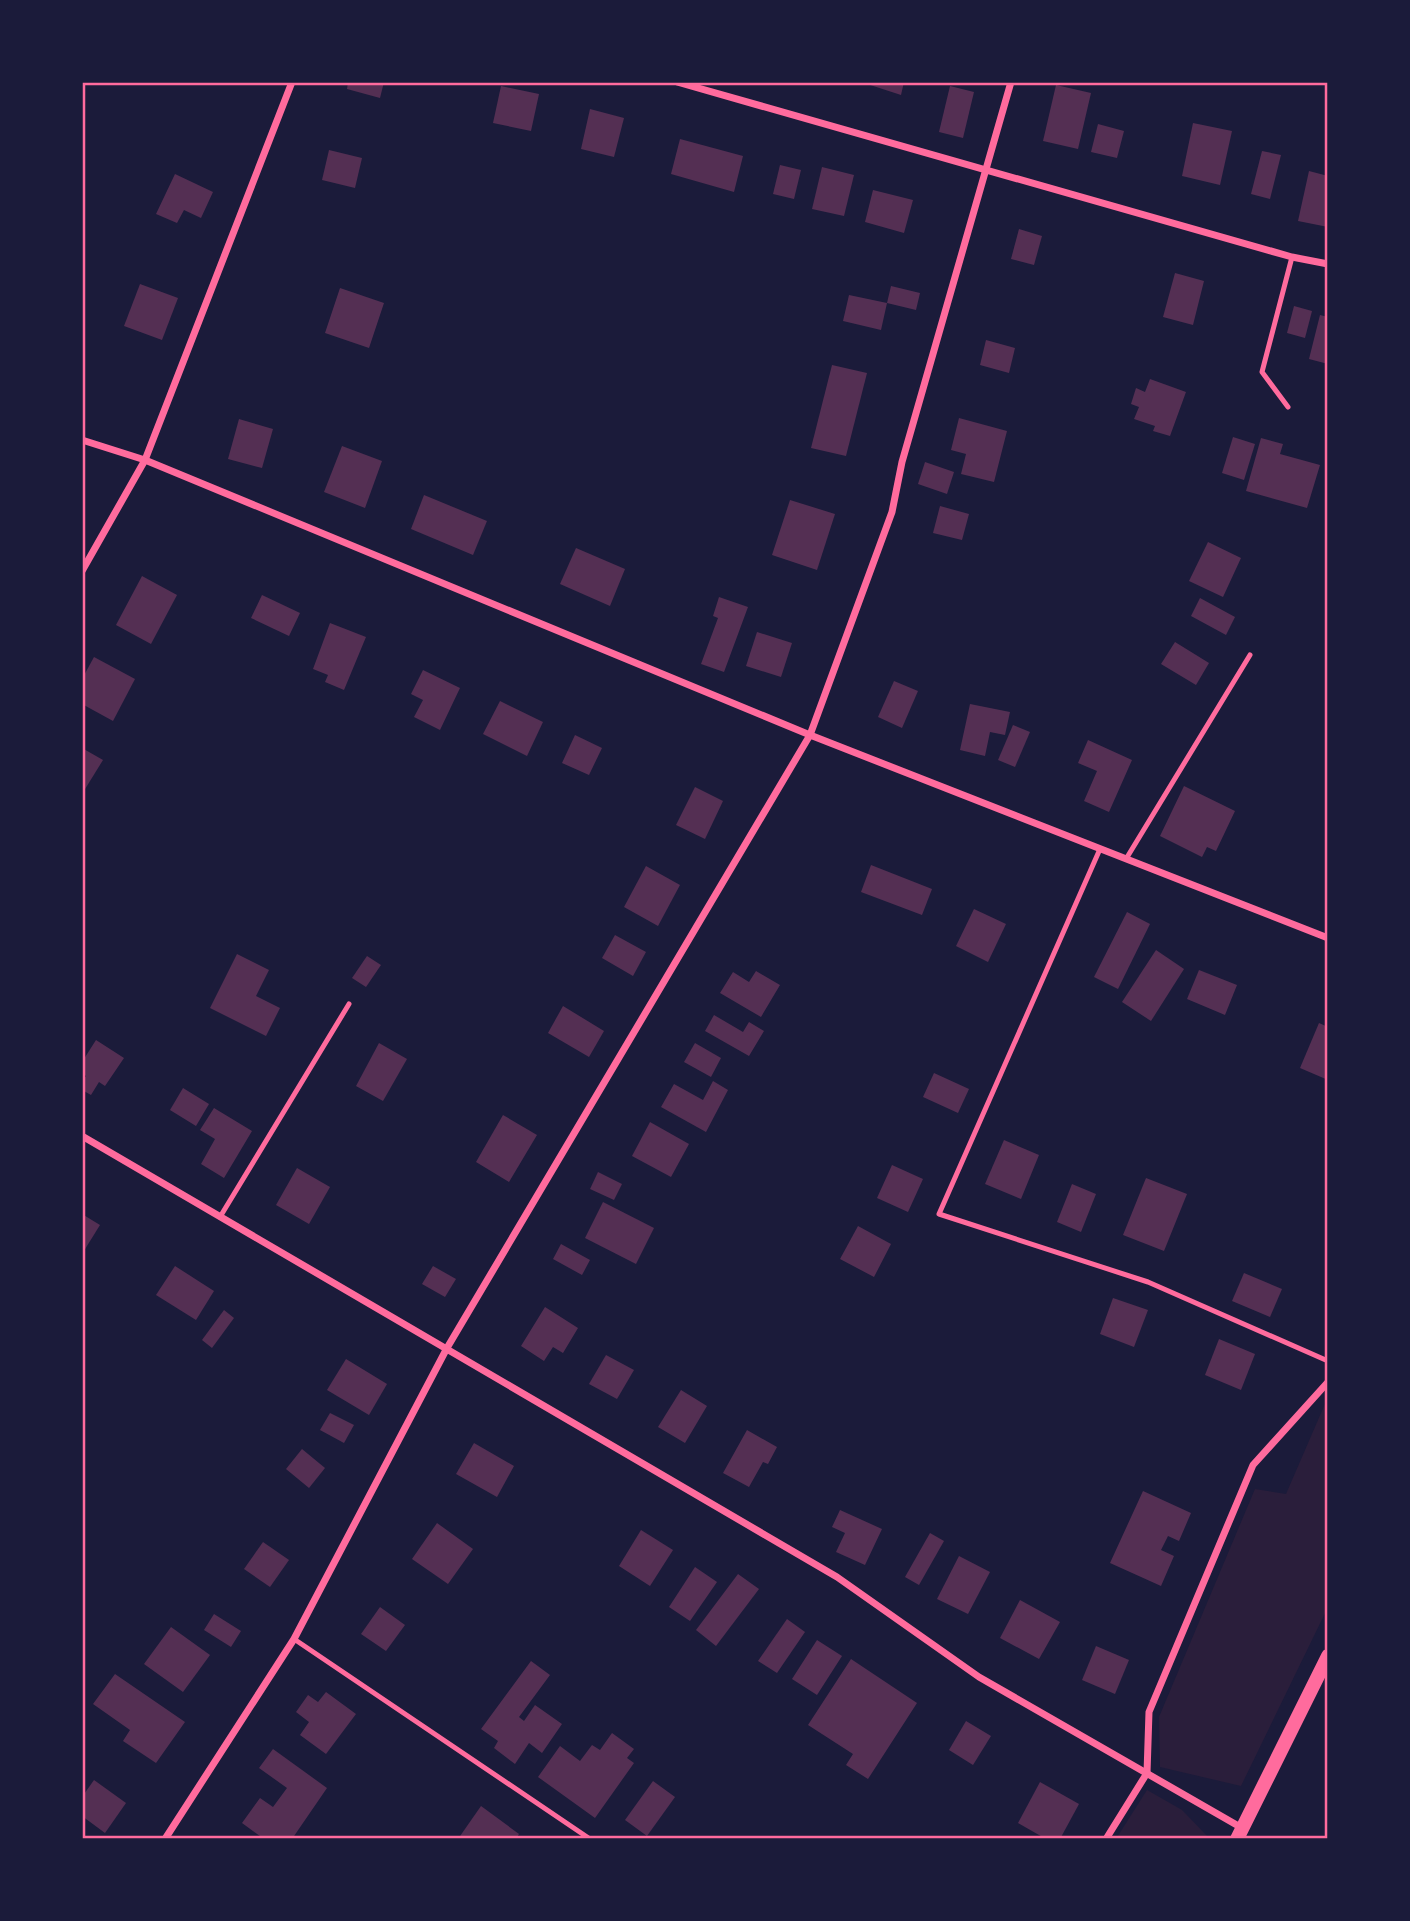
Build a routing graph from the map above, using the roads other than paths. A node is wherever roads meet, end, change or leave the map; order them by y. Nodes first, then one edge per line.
1 (292, 82) edge
2 (677, 82) edge
3 (1011, 82) edge
4 (986, 171) junction
5 (1292, 257) junction
6 (1328, 264) edge
7 (1288, 407) dead end
8 (82, 440) edge
9 (145, 460) junction
10 (82, 571) edge
11 (1250, 654) dead end
12 (810, 735) junction
13 (1100, 849) junction
14 (1126, 859) junction
15 (1328, 937) edge
16 (349, 1003) dead end
17 (82, 1136) edge
18 (220, 1217) junction
19 (447, 1348) junction
20 (1328, 1362) edge
21 (1328, 1382) edge
22 (294, 1639) junction
23 (1328, 1656) edge
24 (1147, 1773) junction
25 (1239, 1833) edge
26 (165, 1839) edge
27 (590, 1839) edge
28 (1106, 1839) edge

1 - 9 street
2 - 4 street
3 - 4 street
4 - 5 street
4 - 12 street
5 - 6 street
5 - 7 lane
8 - 9 street
9 - 10 street
9 - 12 street
11 - 14 lane
12 - 13 street
12 - 19 street
13 - 14 street
13 - 20 lane
14 - 15 street
16 - 18 lane
17 - 18 street
18 - 19 street
19 - 22 street
19 - 24 street
21 - 24 street
22 - 26 street
22 - 27 lane
23 - 25 main road
24 - 25 street
24 - 28 street

